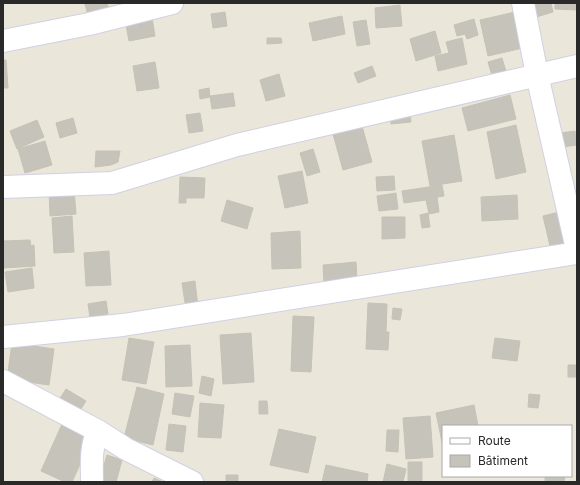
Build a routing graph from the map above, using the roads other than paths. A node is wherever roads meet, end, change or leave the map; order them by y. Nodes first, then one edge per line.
1 (172, 3) edge
2 (523, 3) edge
3 (3, 41) edge
4 (577, 66) edge
5 (537, 75) junction
6 (3, 187) edge
7 (577, 249) edge
8 (577, 253) edge
9 (3, 337) edge
10 (3, 381) edge
11 (98, 431) junction
12 (189, 481) edge
13 (92, 482) edge

1 - 3 street
2 - 5 street
4 - 5 street
5 - 6 street
5 - 7 street
8 - 9 street
10 - 11 street
11 - 12 street
11 - 13 street

